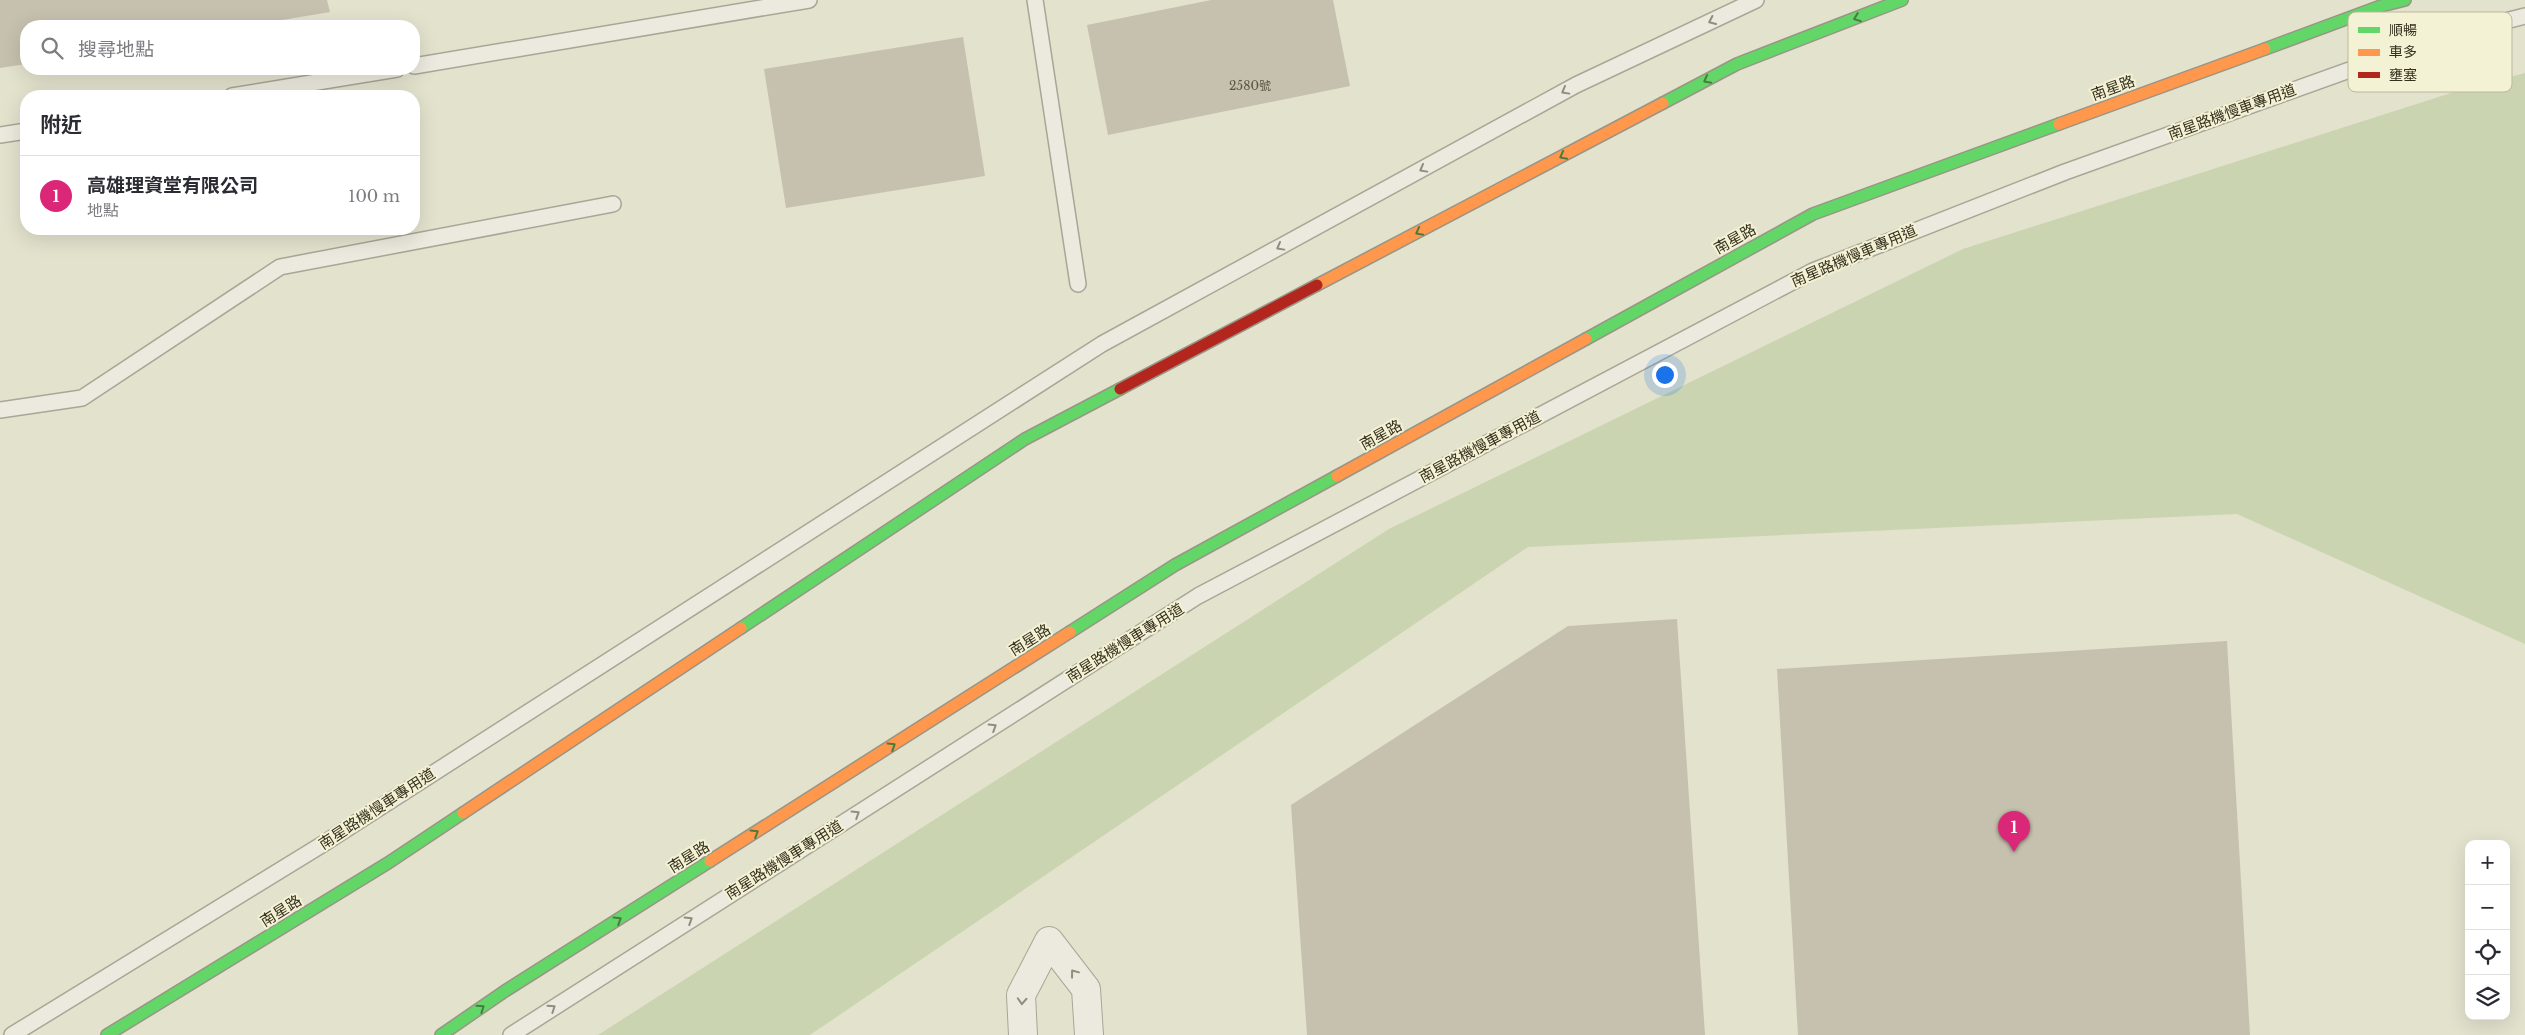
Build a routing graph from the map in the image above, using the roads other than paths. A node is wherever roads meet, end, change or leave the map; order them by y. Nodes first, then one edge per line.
1 (809, 0) edge
2 (1035, 0) edge
3 (1756, 0) edge
4 (1902, 0) edge
5 (2405, 0) edge
6 (2367, 12) edge
7 (2525, 16) edge
8 (2348, 19) edge
9 (2512, 19) edge
10 (420, 65) edge
11 (2348, 70) edge
12 (360, 75) edge
13 (269, 90) edge
14 (20, 132) edge
15 (0, 135) edge
16 (613, 204) dead end
17 (1078, 284) dead end
18 (0, 410) edge
19 (12, 1035) edge
20 (107, 1035) edge
21 (440, 1035) edge
22 (512, 1035) edge
23 (1023, 1035) edge
24 (1089, 1035) edge

1 - 10 lane
2 - 17 lane
3 -> 19 lane, 南星路機慢車專用道
4 -> 20 street, 南星路
6 -> 5 street, 南星路
9 -> 7 lane, 南星路機慢車專用道
21 -> 8 street, 南星路
22 -> 11 lane, 南星路機慢車專用道
12 - 13 lane
14 - 15 lane
16 - 18 lane
24 -> 23 street

